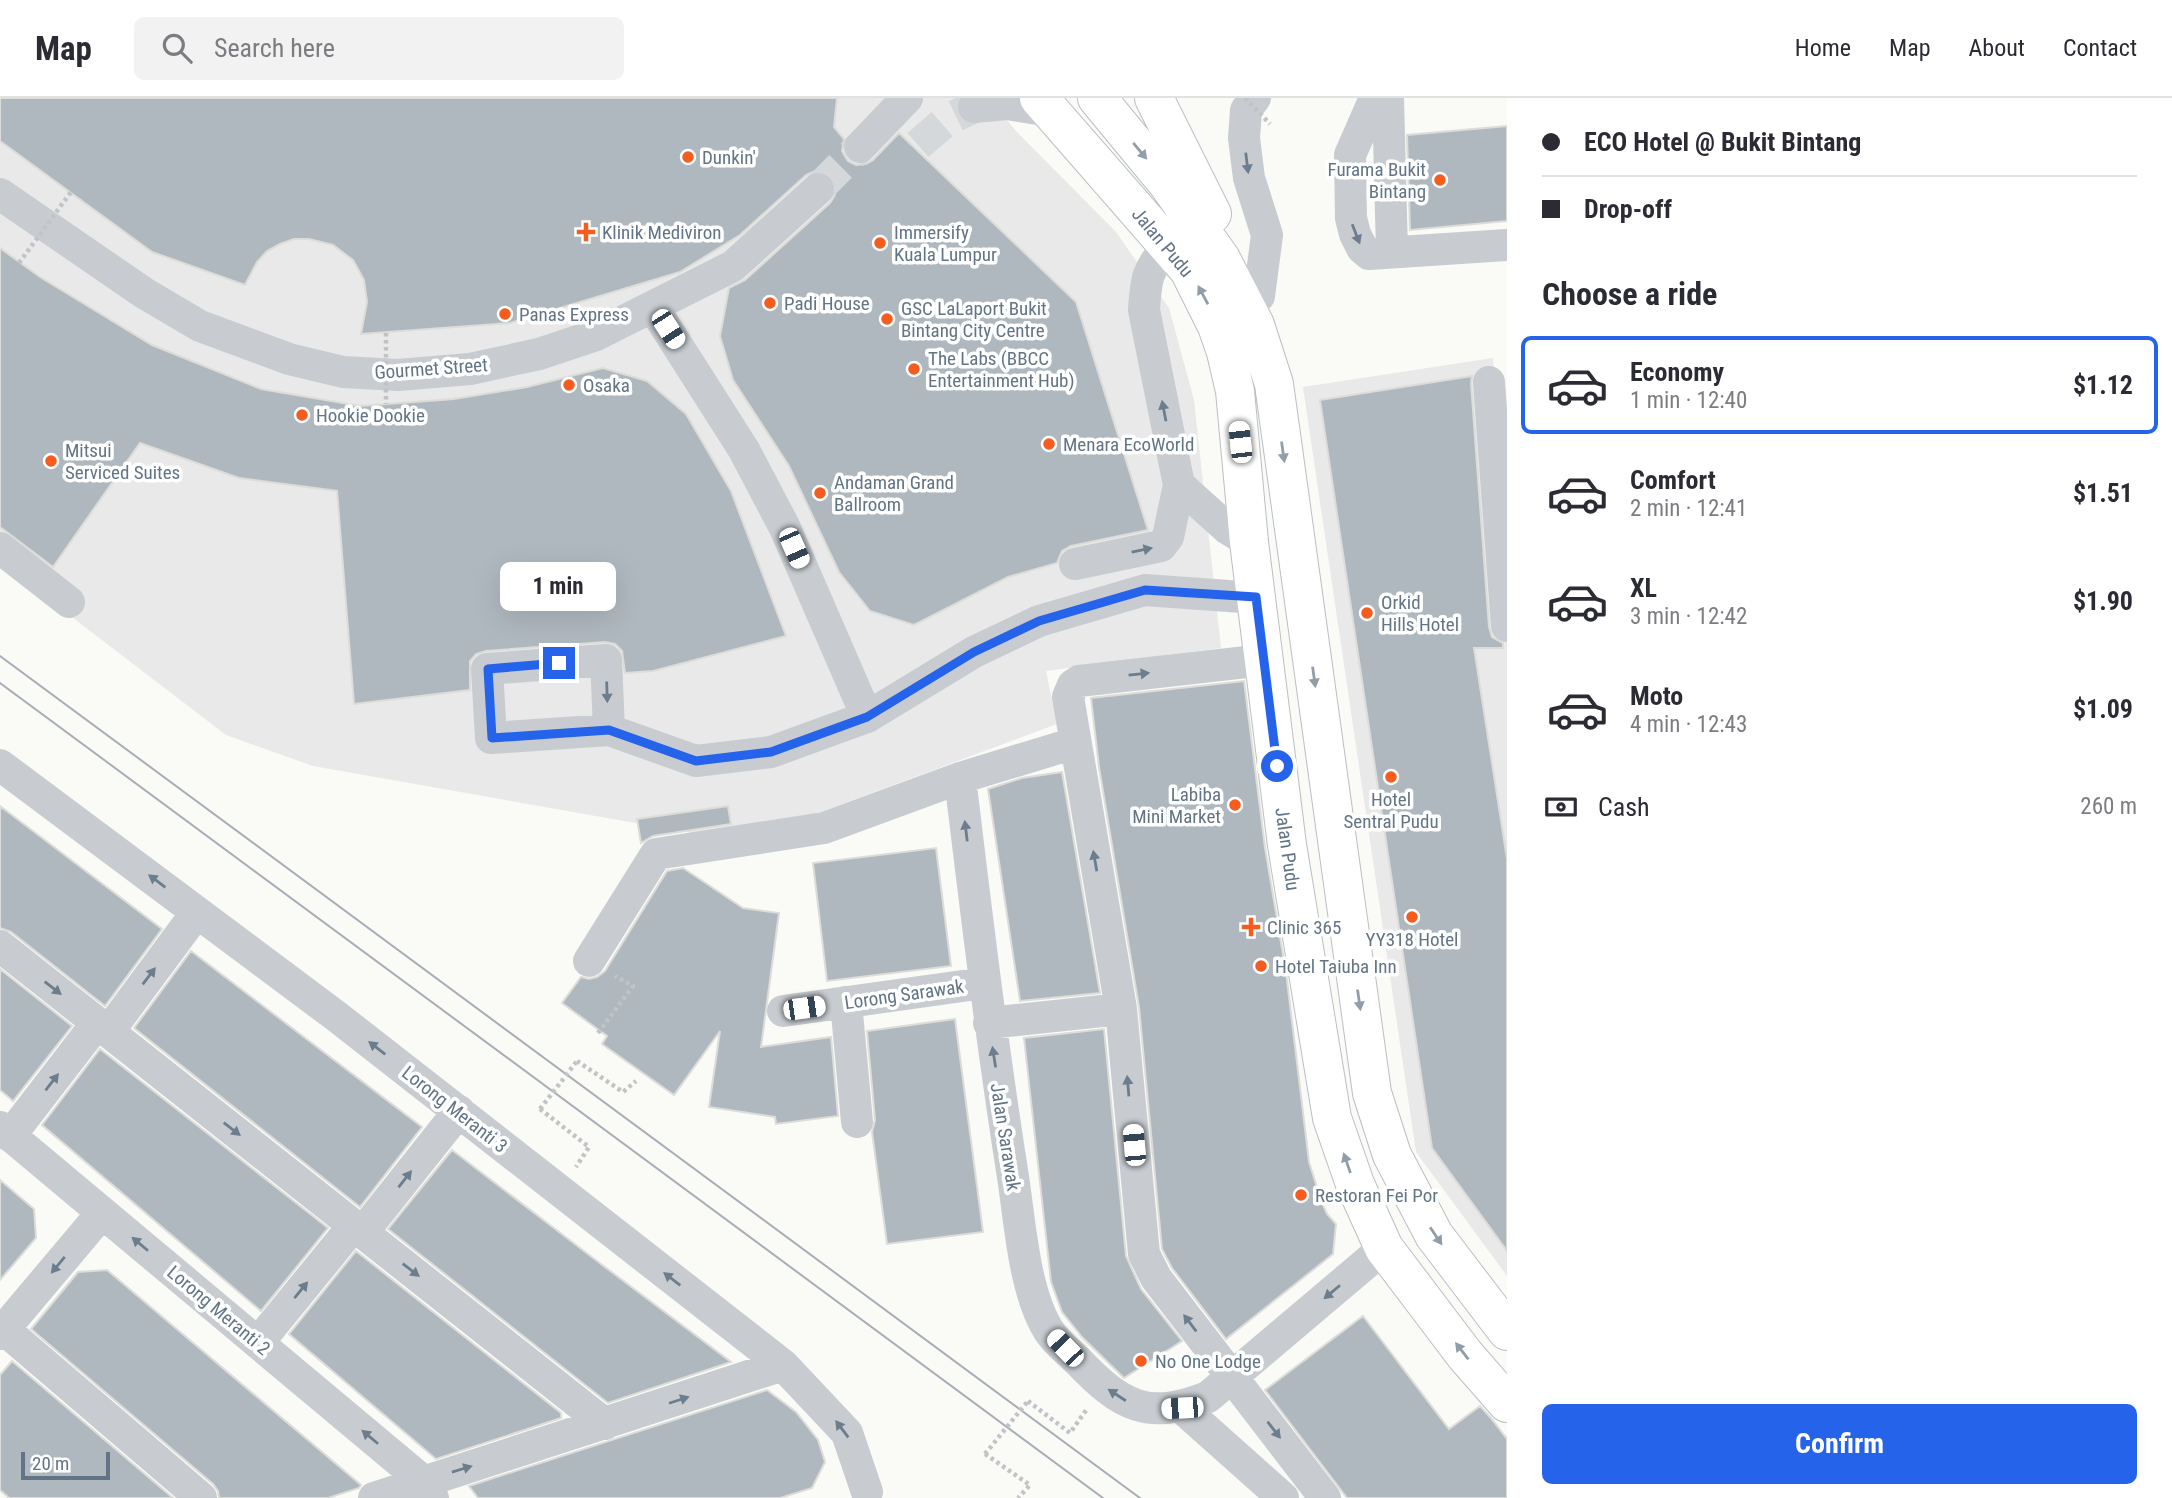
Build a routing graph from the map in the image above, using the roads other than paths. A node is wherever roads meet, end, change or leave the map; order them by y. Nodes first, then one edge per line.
1 (907, 98) edge
2 (1097, 98) edge
3 (1154, 98) edge
4 (1375, 98) edge
5 (1388, 98) edge
6 (1045, 105) edge
7 (974, 107) tunnel mouth
8 (1263, 111) edge
9 (860, 147) tunnel mouth
10 (818, 188) tunnel mouth
11 (0, 194) edge
12 (1507, 245) edge
13 (1168, 246) junction
14 (1392, 252) junction
15 (1259, 296) junction
16 (653, 307) junction
17 (1489, 382) dead end
18 (1274, 384) junction
19 (1179, 485) junction
20 (1249, 542) junction
21 (0, 548) edge
22 (1075, 564) dead end
23 (1256, 597) junction
24 (69, 602) dead end
25 (1507, 626) edge
26 (1264, 660) junction
27 (867, 717) junction
28 (609, 730) dead end
29 (1075, 743) junction
30 (0, 765) edge
31 (960, 778) junction
32 (197, 912) junction
33 (0, 946) edge
34 (589, 961) road end
35 (984, 983) junction
36 (846, 1002) junction
37 (1121, 1009) junction
38 (783, 1010) dead end
39 (989, 1023) junction
40 (103, 1027) junction
41 (458, 1111) junction
42 (857, 1122) dead end
43 (5, 1131) edge
44 (102, 1213) junction
45 (359, 1229) junction
46 (1384, 1248) junction
47 (1, 1329) edge
48 (1507, 1331) edge
49 (258, 1343) junction
50 (783, 1365) junction
51 (1231, 1377) junction
52 (1507, 1403) edge
53 (1182, 1408) junction
54 (605, 1424) junction
55 (428, 1490) edge
56 (873, 1496) edge
57 (201, 1498) edge
58 (374, 1498) edge
59 (1283, 1498) edge
60 (1325, 1498) edge

1 - 9 street
2 -> 18 main road, Jalan Pudu
3 - 15 main road
4 -> 14 street
5 - 14 street
6 - 7 street
6 - 13 main road, Jalan Pudu
8 -> 15 street
10 - 16 street, Gourmet Street
11 - 16 street, Gourmet Street
12 - 14 street
19 -> 13 street
20 -> 13 main road, Jalan Pudu
15 - 18 main road
16 - 27 street
17 - 25 street
18 -> 48 main road, Jalan Pudu
19 - 20 street
22 -> 19 street
20 - 23 main road, Jalan Pudu
21 - 24 street
23 - 26 main road, Jalan Pudu
23 - 27 street
29 -> 26 street
46 -> 26 main road, Jalan Pudu
27 - 28 street
29 - 31 street
37 -> 29 street
32 -> 30 street, Lorong Meranti 3
31 - 34 street
35 -> 31 street, Jalan Sarawak
40 -> 32 street
41 -> 32 street, Lorong Meranti 3
33 -> 40 street
35 - 36 street, Lorong Sarawak
35 - 39 street, Jalan Sarawak
36 - 38 street, Lorong Sarawak
36 - 42 street
37 - 39 street
51 -> 37 street
53 -> 39 street, Jalan Sarawak
43 -> 40 street
40 -> 45 street
45 -> 41 street
50 -> 41 street, Lorong Meranti 3
43 - 44 street, Lorong Meranti 2
44 -> 47 street
49 -> 44 street, Lorong Meranti 2
49 -> 45 street
45 -> 54 street
46 -> 51 street, Jalan Sarawak
52 -> 46 main road, Jalan Pudu
47 - 57 street
55 -> 49 street, Lorong Meranti 2
54 -> 50 street
56 -> 50 street, Lorong Meranti 3
51 - 53 street, Jalan Sarawak
51 -> 60 street
53 - 59 street
55 -> 54 street
55 - 58 street

